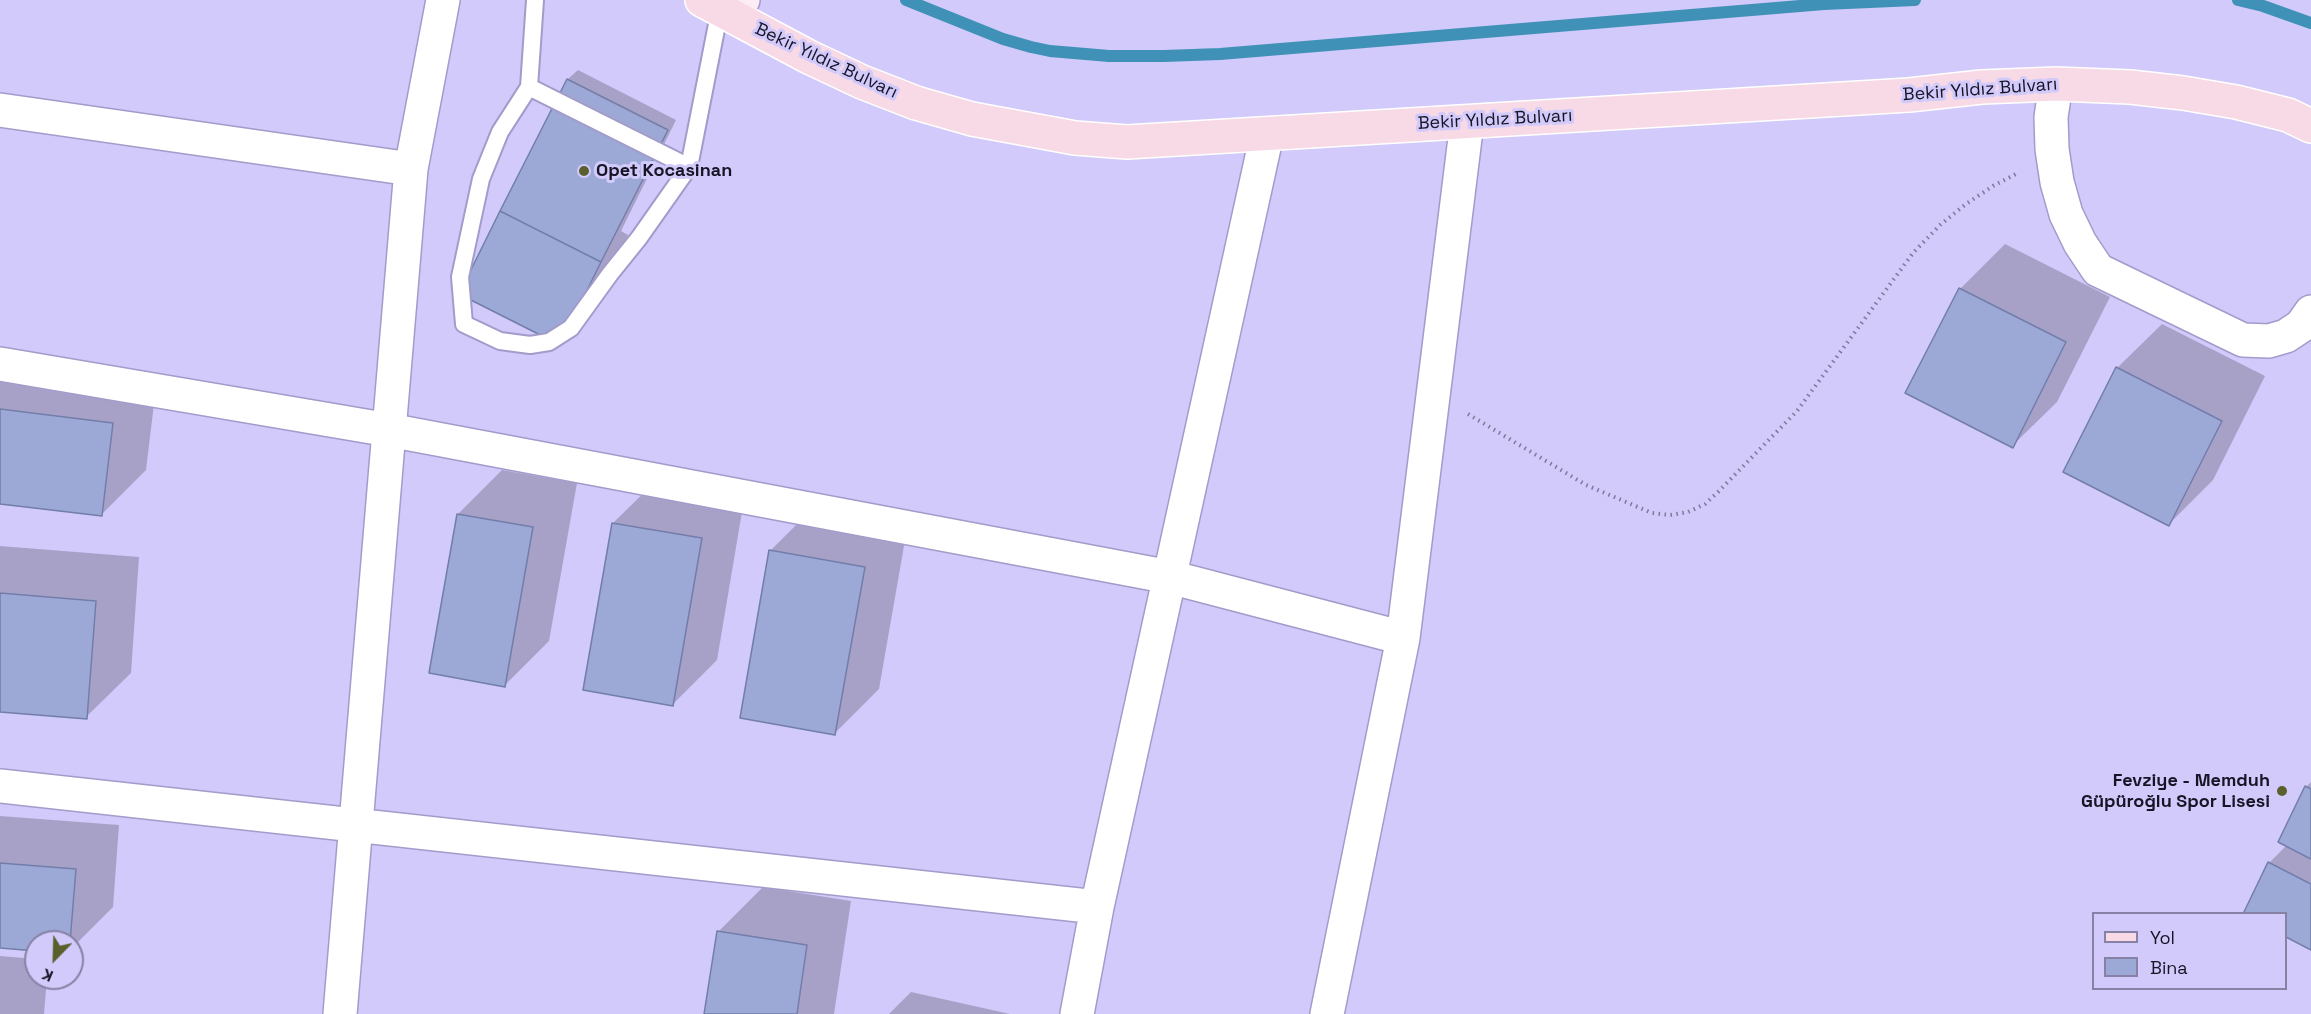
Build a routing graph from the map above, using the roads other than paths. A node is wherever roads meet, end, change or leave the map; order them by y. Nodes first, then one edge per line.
1 (443, 0) edge
2 (535, 0) edge
3 (722, 3) edge
4 (2056, 84) junction
5 (529, 87) junction
6 (0, 110) edge
7 (1467, 122) junction
8 (2311, 126) edge
9 (1268, 134) junction
10 (689, 167) junction
11 (411, 169) junction
12 (2311, 312) edge
13 (0, 364) edge
14 (389, 430) junction
15 (1170, 577) junction
16 (1403, 638) junction
17 (0, 786) edge
18 (356, 825) junction
19 (1097, 907) junction
20 (340, 1014) edge
21 (1077, 1014) edge
22 (1327, 1014) edge

1 - 11 street
2 - 5 lane
3 - 9 main road, Bekir Yıldız Bulvarı
3 - 10 lane
4 - 7 main road, Bekir Yıldız Bulvarı
4 - 8 main road, Bekir Yıldız Bulvarı
4 - 12 street
5 - 10 lane
5 - 10 lane
6 - 11 street
7 - 9 main road, Bekir Yıldız Bulvarı
7 - 16 street
9 - 15 street
11 - 14 street
13 - 14 street
14 - 15 street
14 - 18 street
15 - 16 street
15 - 19 street
16 - 22 street
17 - 18 street
18 - 19 street
18 - 20 street
19 - 21 street

